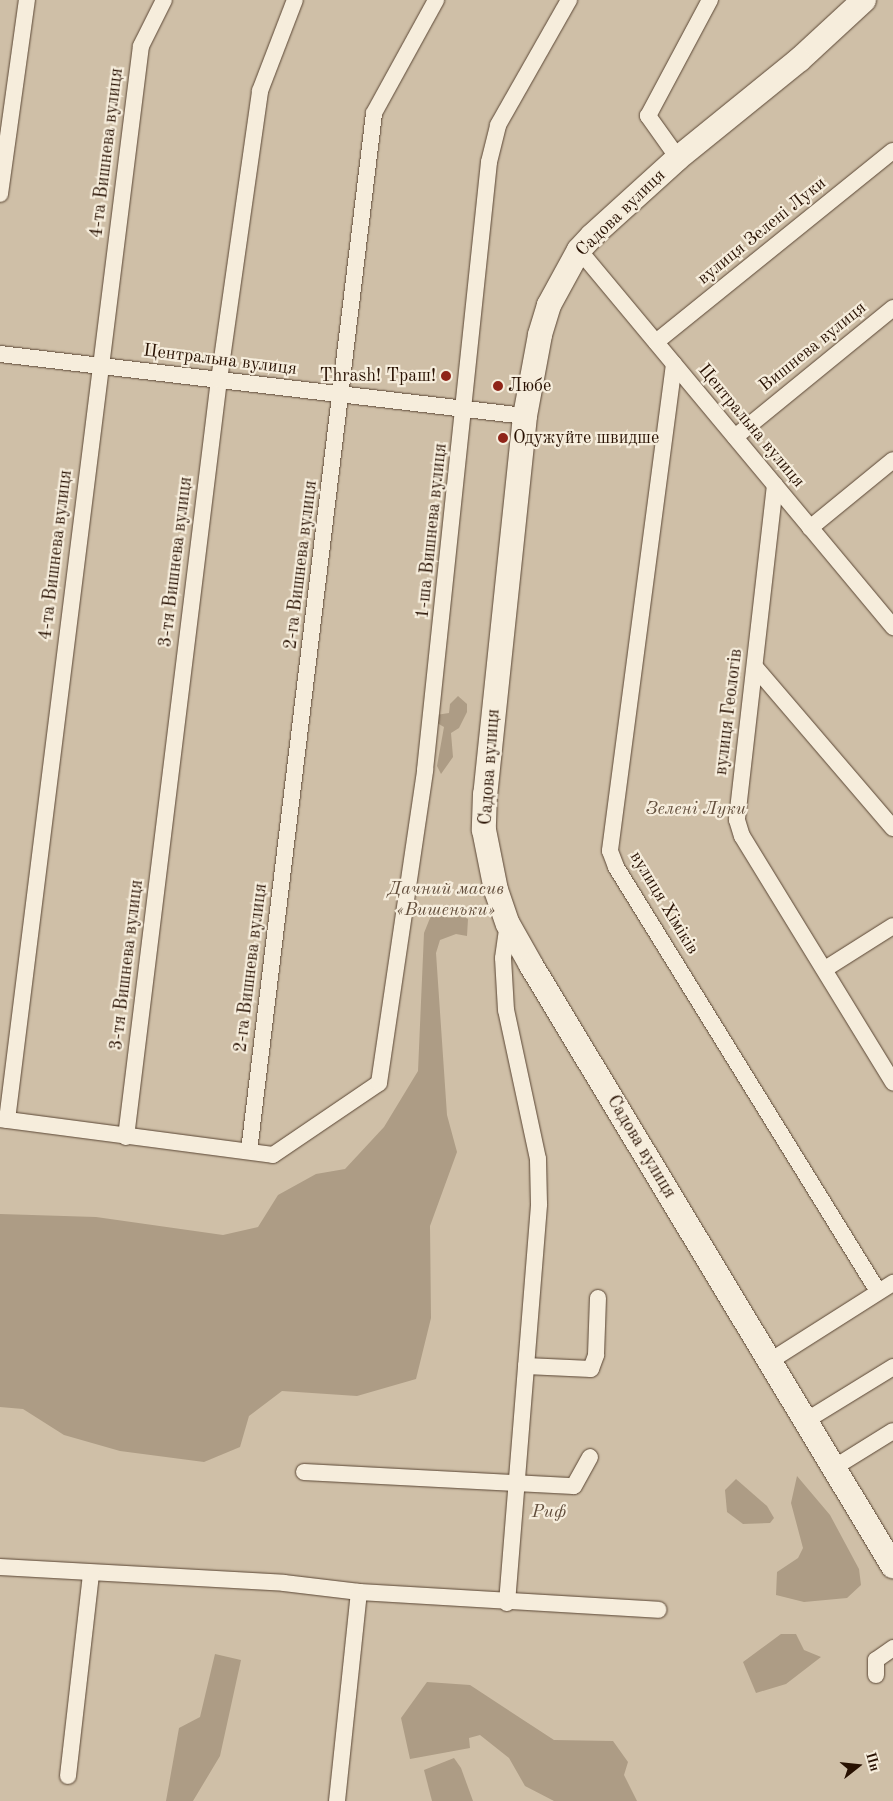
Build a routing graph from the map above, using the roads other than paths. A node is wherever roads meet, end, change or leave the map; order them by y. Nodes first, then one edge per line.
1 (27, 0) edge
2 (164, 0) edge
3 (295, 0) edge
4 (436, 0) edge
5 (569, 0) edge
6 (710, 0) edge
7 (864, 0) edge
8 (893, 151) edge
9 (678, 158) junction
10 (0, 194) edge
11 (579, 250) junction
12 (893, 308) edge
13 (656, 342) junction
14 (0, 354) edge
15 (674, 364) junction
16 (100, 366) junction
17 (219, 380) junction
18 (342, 395) junction
19 (465, 409) junction
20 (525, 416) junction
21 (735, 437) junction
22 (893, 460) edge
23 (775, 485) junction
24 (810, 528) junction
25 (892, 622) edge
26 (755, 666) junction
27 (893, 828) edge
28 (508, 924) junction
29 (893, 926) edge
30 (825, 969) junction
31 (893, 1082) edge
32 (3, 1120) edge
33 (126, 1137) junction
34 (249, 1150) junction
35 (893, 1283) edge
36 (878, 1291) junction
37 (598, 1298) dead end
38 (770, 1360) junction
39 (526, 1366) junction
40 (893, 1367) edge
41 (807, 1420) junction
42 (893, 1431) edge
43 (590, 1457) dead end
44 (835, 1467) junction
45 (304, 1472) dead end
46 (517, 1484) junction
47 (893, 1566) edge
48 (0, 1567) edge
49 (91, 1573) junction
50 (359, 1592) junction
51 (507, 1603) junction
52 (658, 1610) dead end
53 (893, 1648) edge
54 (876, 1675) dead end
55 (68, 1776) dead end
56 (337, 1801) edge

1 - 10 street
2 - 16 street, 4-та Вишнева вулиця
3 - 17 street, 3-тя Вишнева вулиця
4 - 18 street, 2-га Вишнева вулиця
5 - 19 street, 1-ша Вишнева вулиця
6 - 9 street
7 - 9 street, Садова вулиця
8 - 13 street, вулиця Зелені Луки
9 - 11 street, Садова вулиця
11 - 13 street, Центральна вулиця
11 - 20 street, Садова вулиця
12 - 21 street, Вишнева вулиця
13 - 15 street, Центральна вулиця
14 - 16 street, Центральна вулиця
15 - 21 street, Центральна вулиця
15 - 36 street, вулиця Хіміків
16 - 17 street, Центральна вулиця
16 - 32 street, 4-та Вишнева вулиця
17 - 18 street, Центральна вулиця
17 - 33 street, 3-тя Вишнева вулиця
18 - 19 street, Центральна вулиця
18 - 34 street, 2-га Вишнева вулиця
19 - 20 street, Центральна вулиця
19 - 34 street, 1-ша Вишнева вулиця
20 - 28 street, Садова вулиця
21 - 23 street, Центральна вулиця
22 - 24 street
23 - 24 street, Центральна вулиця
23 - 26 street, вулиця Геологів
24 - 25 street, Центральна вулиця
26 - 27 street
26 - 30 street, вулиця Геологів
28 - 38 street, Садова вулиця
28 - 39 street
29 - 30 street
30 - 31 street, вулиця Геологів
32 - 33 street
33 - 34 street
35 - 36 street
36 - 38 street
37 - 39 street
38 - 41 street, Садова вулиця
39 - 46 street
40 - 41 street
41 - 44 street, Садова вулиця
42 - 44 street
43 - 46 street
44 - 47 street, Садова вулиця
45 - 46 street
46 - 51 street
48 - 49 street
49 - 50 street
49 - 55 street
50 - 51 street
50 - 56 street
51 - 52 street
53 - 54 street

